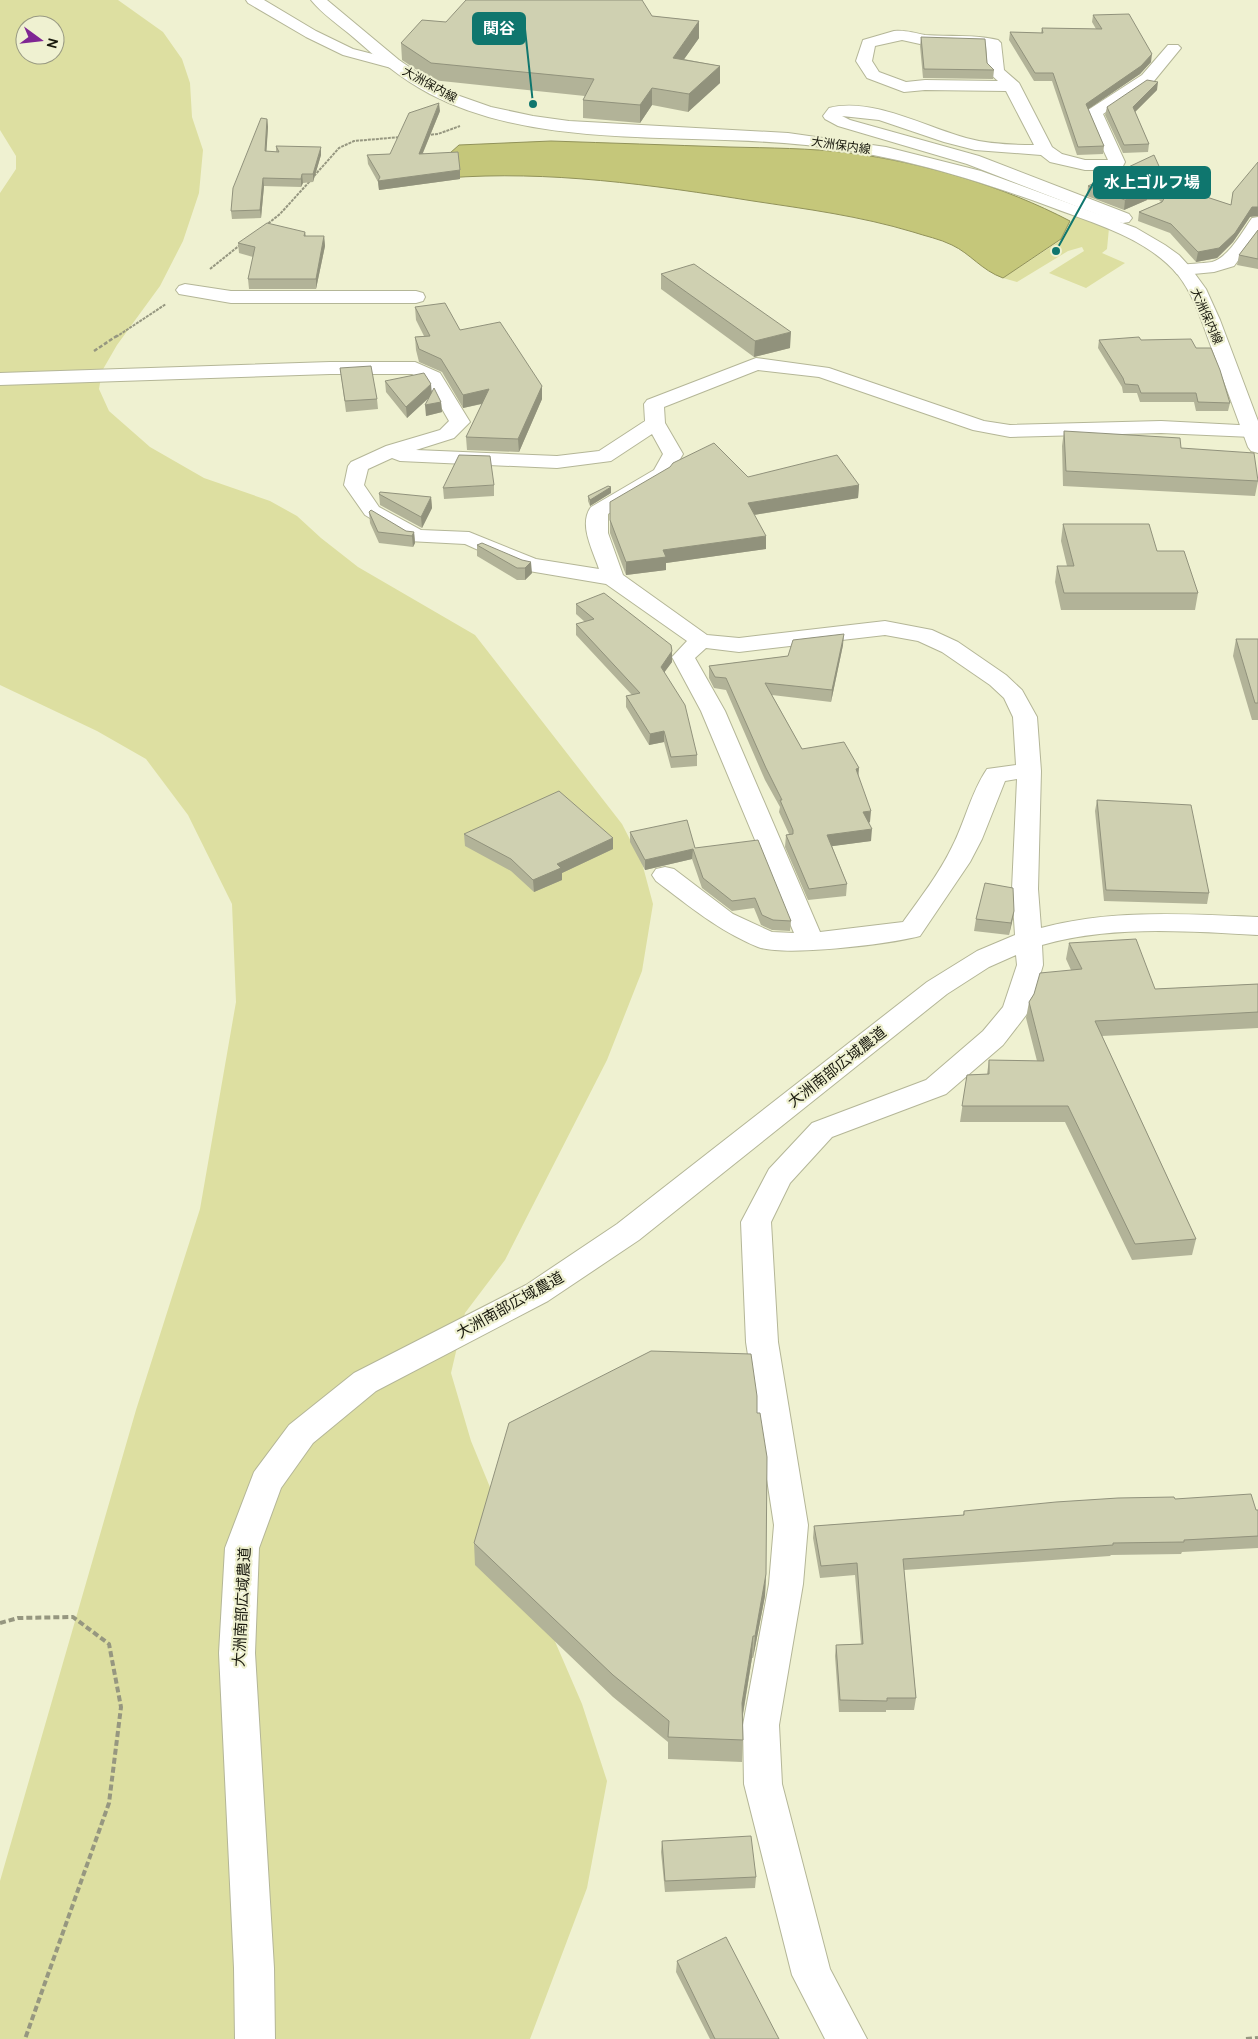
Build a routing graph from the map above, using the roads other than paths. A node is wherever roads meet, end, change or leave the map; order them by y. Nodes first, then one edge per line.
1 (253, 0) edge
2 (318, 0) edge
3 (1173, 48) dead end
4 (395, 64) junction
5 (1012, 86) junction
6 (1045, 150) junction
7 (1123, 218) junction
8 (1258, 222) edge
9 (1183, 270) junction
10 (186, 290) road end
11 (416, 297) dead end
12 (0, 379) edge
13 (655, 423) junction
14 (1255, 439) edge
15 (385, 454) junction
16 (613, 578) junction
17 (701, 641) junction
18 (1029, 771) junction
19 (665, 875) dead end
20 (1258, 926) edge
21 (1028, 940) junction
22 (811, 942) junction
23 (255, 2039) edge
24 (847, 2039) edge

1 - 4 street
2 - 4 street, 大洲保内線
3 - 6 street
4 - 7 street, 大洲保内線
5 - 5 street
5 - 6 street
6 - 7 street
7 - 9 street, 大洲保内線
8 - 9 street
9 - 14 street, 大洲保内線
10 - 11 street
12 - 15 street
13 - 14 street
13 - 15 street
13 - 16 street
15 - 16 street
16 - 17 street
17 - 18 street
17 - 22 street
18 - 21 street
18 - 22 street
19 - 22 street
20 - 21 street, 大洲南部広域農道
21 - 23 street, 大洲南部広域農道
21 - 24 street

